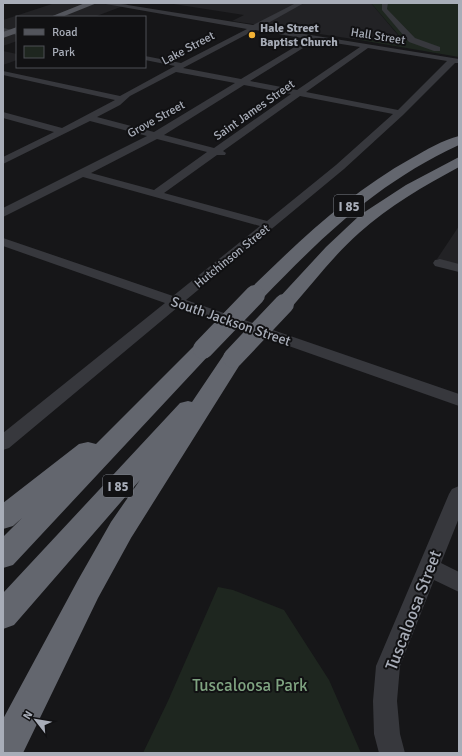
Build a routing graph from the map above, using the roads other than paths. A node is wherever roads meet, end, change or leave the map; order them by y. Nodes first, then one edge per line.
1 (93, 3) edge
2 (103, 3) edge
3 (385, 3) edge
4 (283, 4) edge
5 (299, 4) edge
6 (57, 16) edge
7 (253, 27) junction
8 (316, 37) junction
9 (366, 46) junction
10 (146, 58) edge
11 (455, 58) edge
12 (178, 67) junction
13 (3, 73) edge
14 (245, 82) junction
15 (300, 93) junction
16 (121, 99) junction
17 (400, 113) junction
18 (3, 116) edge
19 (88, 118) junction
20 (63, 131) junction
21 (155, 136) junction
22 (459, 140) edge
23 (218, 152) junction
24 (3, 161) edge
25 (459, 161) edge
26 (80, 173) junction
27 (156, 194) junction
28 (3, 213) edge
29 (269, 225) junction
30 (3, 242) edge
31 (440, 263) dead end
32 (459, 268) edge
33 (175, 302) junction
34 (233, 358) junction
35 (158, 395) junction
36 (459, 400) edge
37 (7, 434) edge
38 (459, 494) edge
39 (3, 518) edge
40 (3, 556) edge
41 (429, 568) junction
42 (459, 582) edge
43 (3, 615) edge
44 (4, 753) edge
45 (392, 753) edge

1 - 6 main road
2 - 7 street, Hall Street
3 - 11 street
4 - 5 street
5 - 7 street, Lake Street
7 - 8 street, Hall Street
7 - 12 street, Lake Street
8 - 9 street, Hall Street
8 - 14 street, Grove Street
9 - 11 street, Hall Street
9 - 15 street, Saint James Street
10 - 12 street
11 - 17 street, Hutchinson Street
12 - 14 street
12 - 16 street, Lake Street
13 - 16 street
14 - 15 street
14 - 21 street, Grove Street
15 - 17 street
15 - 23 street, Saint James Street
16 - 19 street, Lake Street
17 - 29 street, Hutchinson Street
18 - 20 street
19 - 20 street, Lake Street
19 - 21 street
20 - 24 street, Lake Street
21 - 23 street
21 - 26 street, Grove Street
22 - 35 highway, I 85, bridge
23 - 27 street, Saint James Street
25 - 34 highway, I 85, bridge
26 - 27 street
26 - 28 street, Grove Street
27 - 29 street
29 - 33 street, Hutchinson Street
30 - 33 street, South Jackson Street
31 - 32 street
33 - 36 street, South Jackson Street
33 - 37 street, Hutchinson Street
34 - 43 highway, I 85
34 - 44 highway
35 - 39 highway
35 - 40 highway, I 85
38 - 41 street, Tuscaloosa Street
41 - 42 street
41 - 45 street, Tuscaloosa Street

